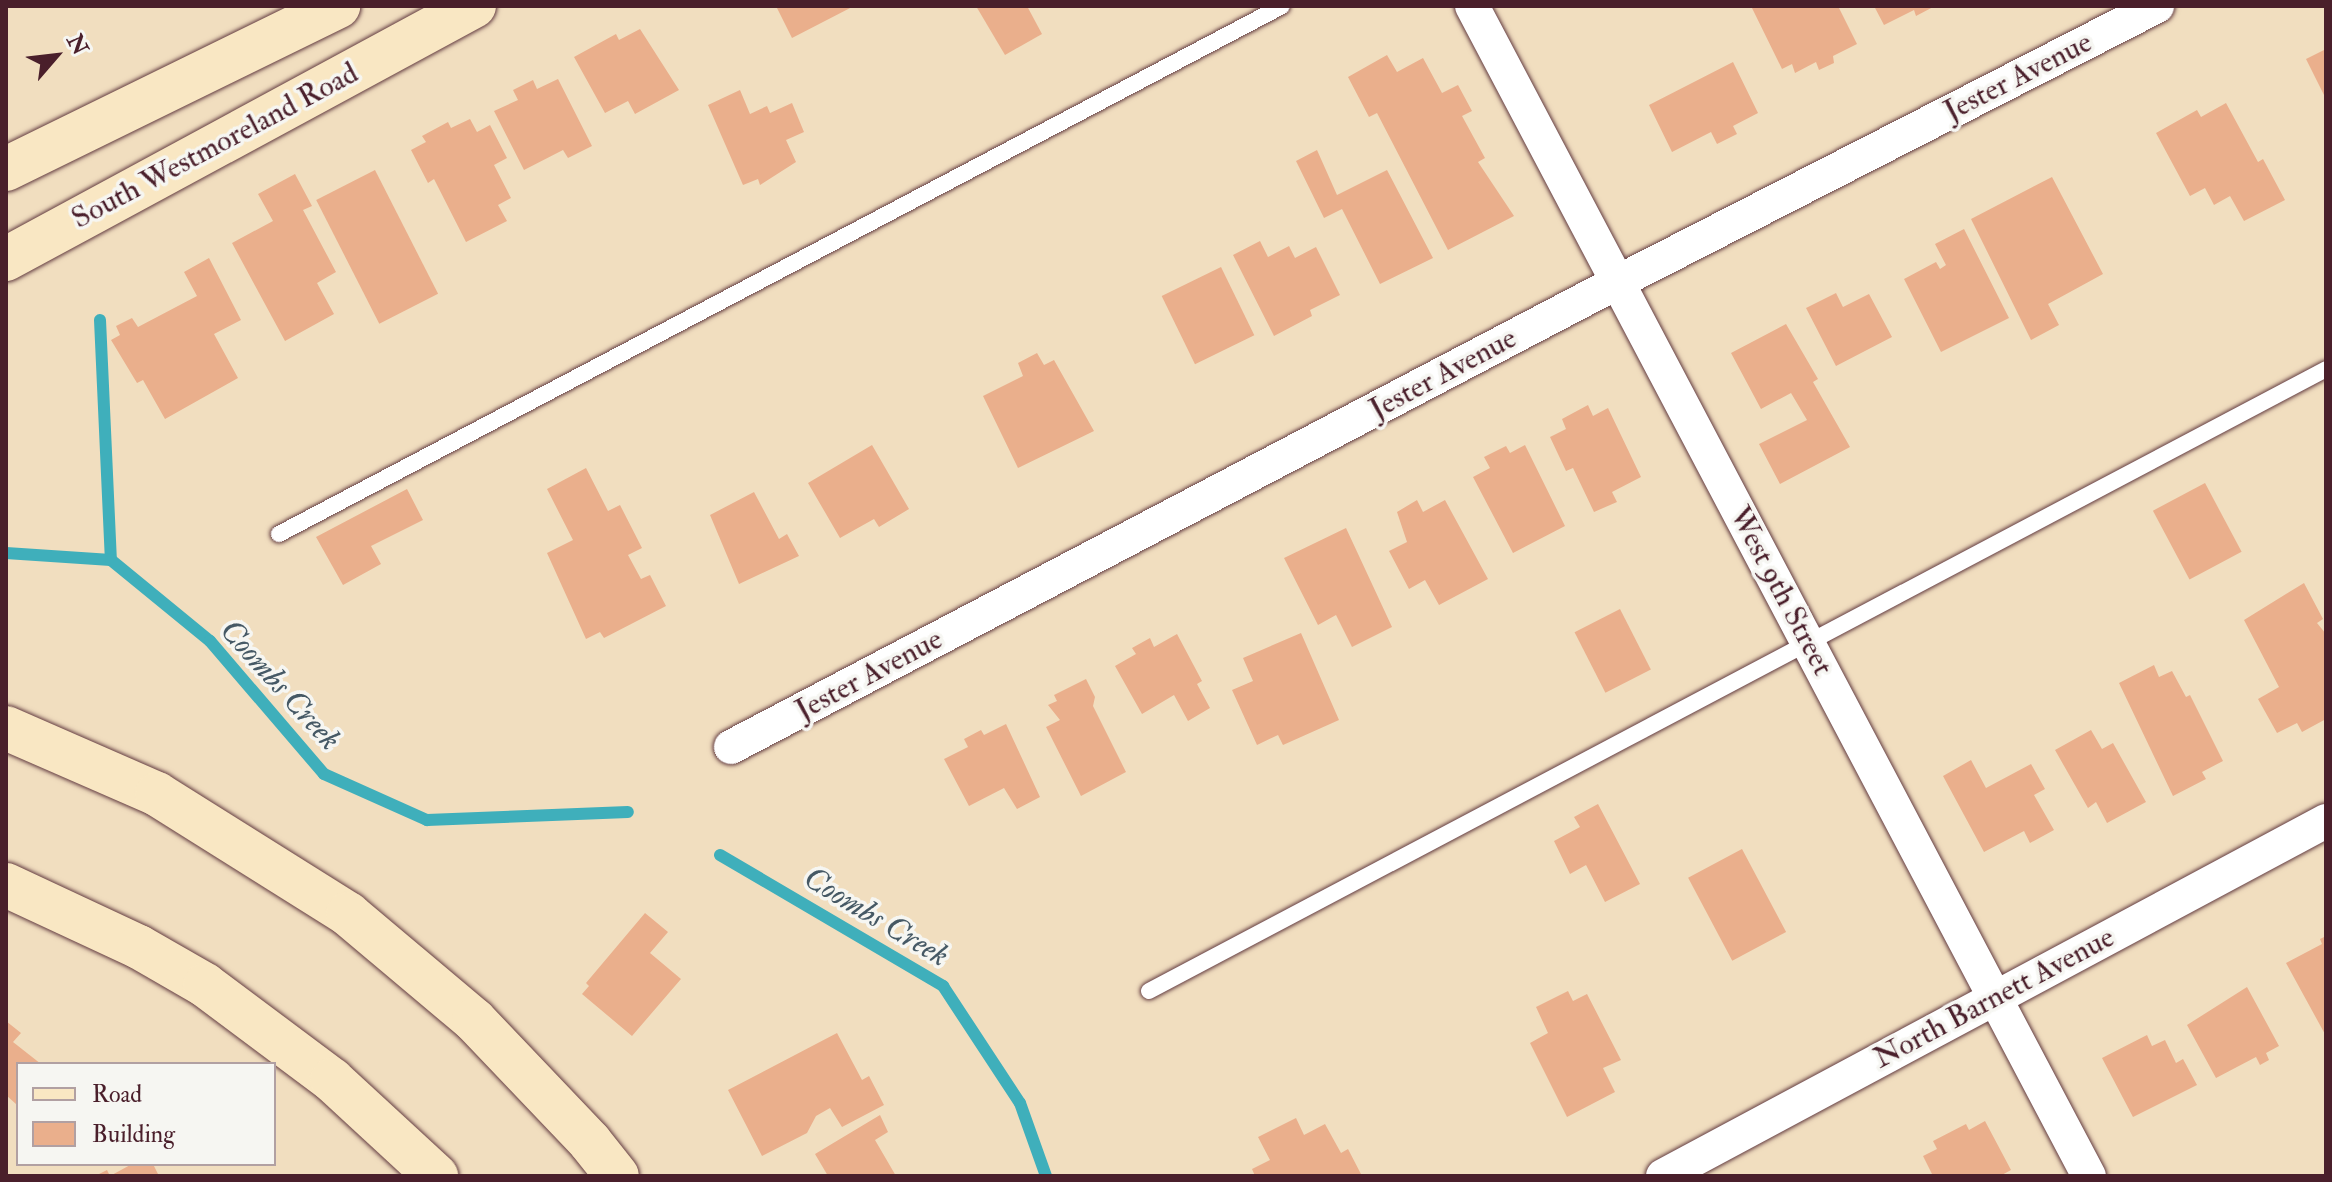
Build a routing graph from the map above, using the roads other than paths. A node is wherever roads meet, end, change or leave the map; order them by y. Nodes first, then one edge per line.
1 (338, 6) edge
2 (474, 6) edge
3 (1282, 6) edge
4 (1472, 6) edge
5 (2157, 6) edge
6 (6, 169) edge
7 (6, 259) edge
8 (1616, 283) junction
9 (2326, 369) edge
10 (279, 534) dead end
11 (1808, 643) junction
12 (6, 728) edge
13 (731, 747) dead end
14 (2326, 821) edge
15 (6, 885) edge
16 (1149, 991) dead end
17 (1996, 997) junction
18 (436, 1176) edge
19 (617, 1176) edge
20 (1663, 1176) edge
21 (2089, 1176) edge

1 - 6 main road
2 - 7 main road, South Westmoreland Road
3 - 10 lane
4 - 8 street, West 9th Street
5 - 8 street, Jester Avenue
8 - 11 street, West 9th Street
8 - 13 street, Jester Avenue
9 - 11 lane
11 - 16 lane
11 - 17 street, West 9th Street
12 - 19 main road
14 - 17 street, North Barnett Avenue
15 - 18 main road
17 - 20 street, North Barnett Avenue
17 - 21 street, West 9th Street

